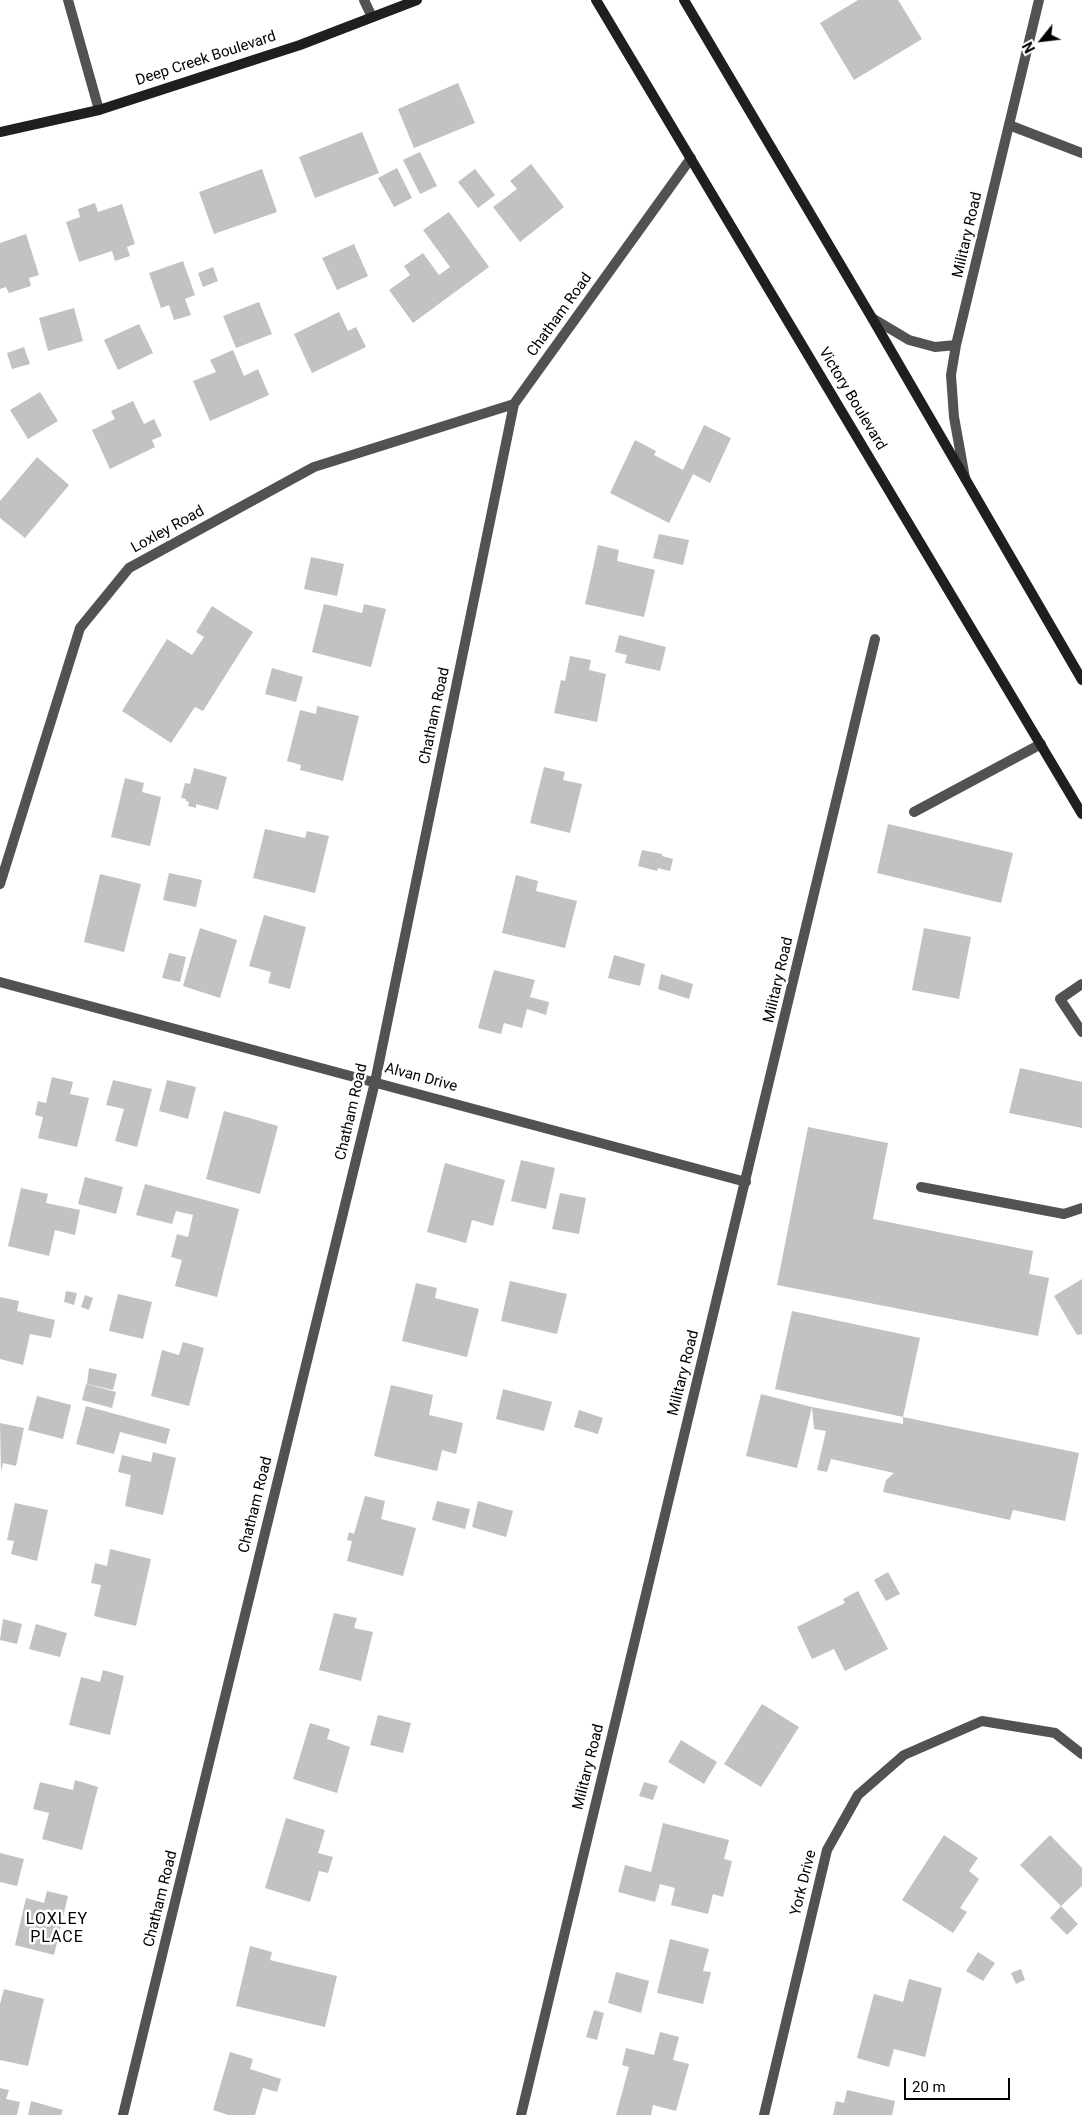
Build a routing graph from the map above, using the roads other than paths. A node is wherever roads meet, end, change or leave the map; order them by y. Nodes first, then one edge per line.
1 (68, 0) edge
2 (364, 0) edge
3 (417, 0) edge
4 (596, 0) edge
5 (684, 0) edge
6 (1039, 0) edge
7 (372, 17) junction
8 (99, 110) junction
9 (1009, 125) junction
10 (0, 132) edge
11 (1082, 153) edge
12 (691, 158) junction
13 (872, 318) junction
14 (956, 345) junction
15 (514, 404) junction
16 (966, 479) junction
17 (875, 639) dead end
18 (1082, 680) edge
19 (1041, 744) junction
20 (914, 812) dead end
21 (1082, 814) edge
22 (0, 884) edge
23 (0, 982) edge
24 (1082, 984) edge
25 (1082, 1032) edge
26 (375, 1082) junction
27 (746, 1182) junction
28 (921, 1186) dead end
29 (1082, 1208) edge
30 (1082, 1754) edge
31 (124, 2115) edge
32 (521, 2115) edge
33 (764, 2115) edge

1 - 8 street
2 - 7 street
3 - 7 main road, Deep Creek Boulevard
4 - 12 main road, Victory Boulevard
5 - 13 main road
6 - 9 street, Military Road
7 - 8 main road, Deep Creek Boulevard
8 - 10 main road, Deep Creek Boulevard
9 - 11 street
9 - 14 street, Military Road
12 - 15 street, Chatham Road
12 - 19 main road, Victory Boulevard
13 - 14 street
13 - 16 main road
14 - 16 street, Military Road
15 - 22 street, Loxley Road
15 - 26 street, Chatham Road
16 - 18 main road
17 - 27 street, Military Road
19 - 20 street
19 - 21 main road, Victory Boulevard
23 - 26 street, Alvan Drive
24 - 25 street
26 - 27 street, Alvan Drive
26 - 31 street, Chatham Road
27 - 32 street, Military Road
28 - 29 street
30 - 33 street, York Drive

